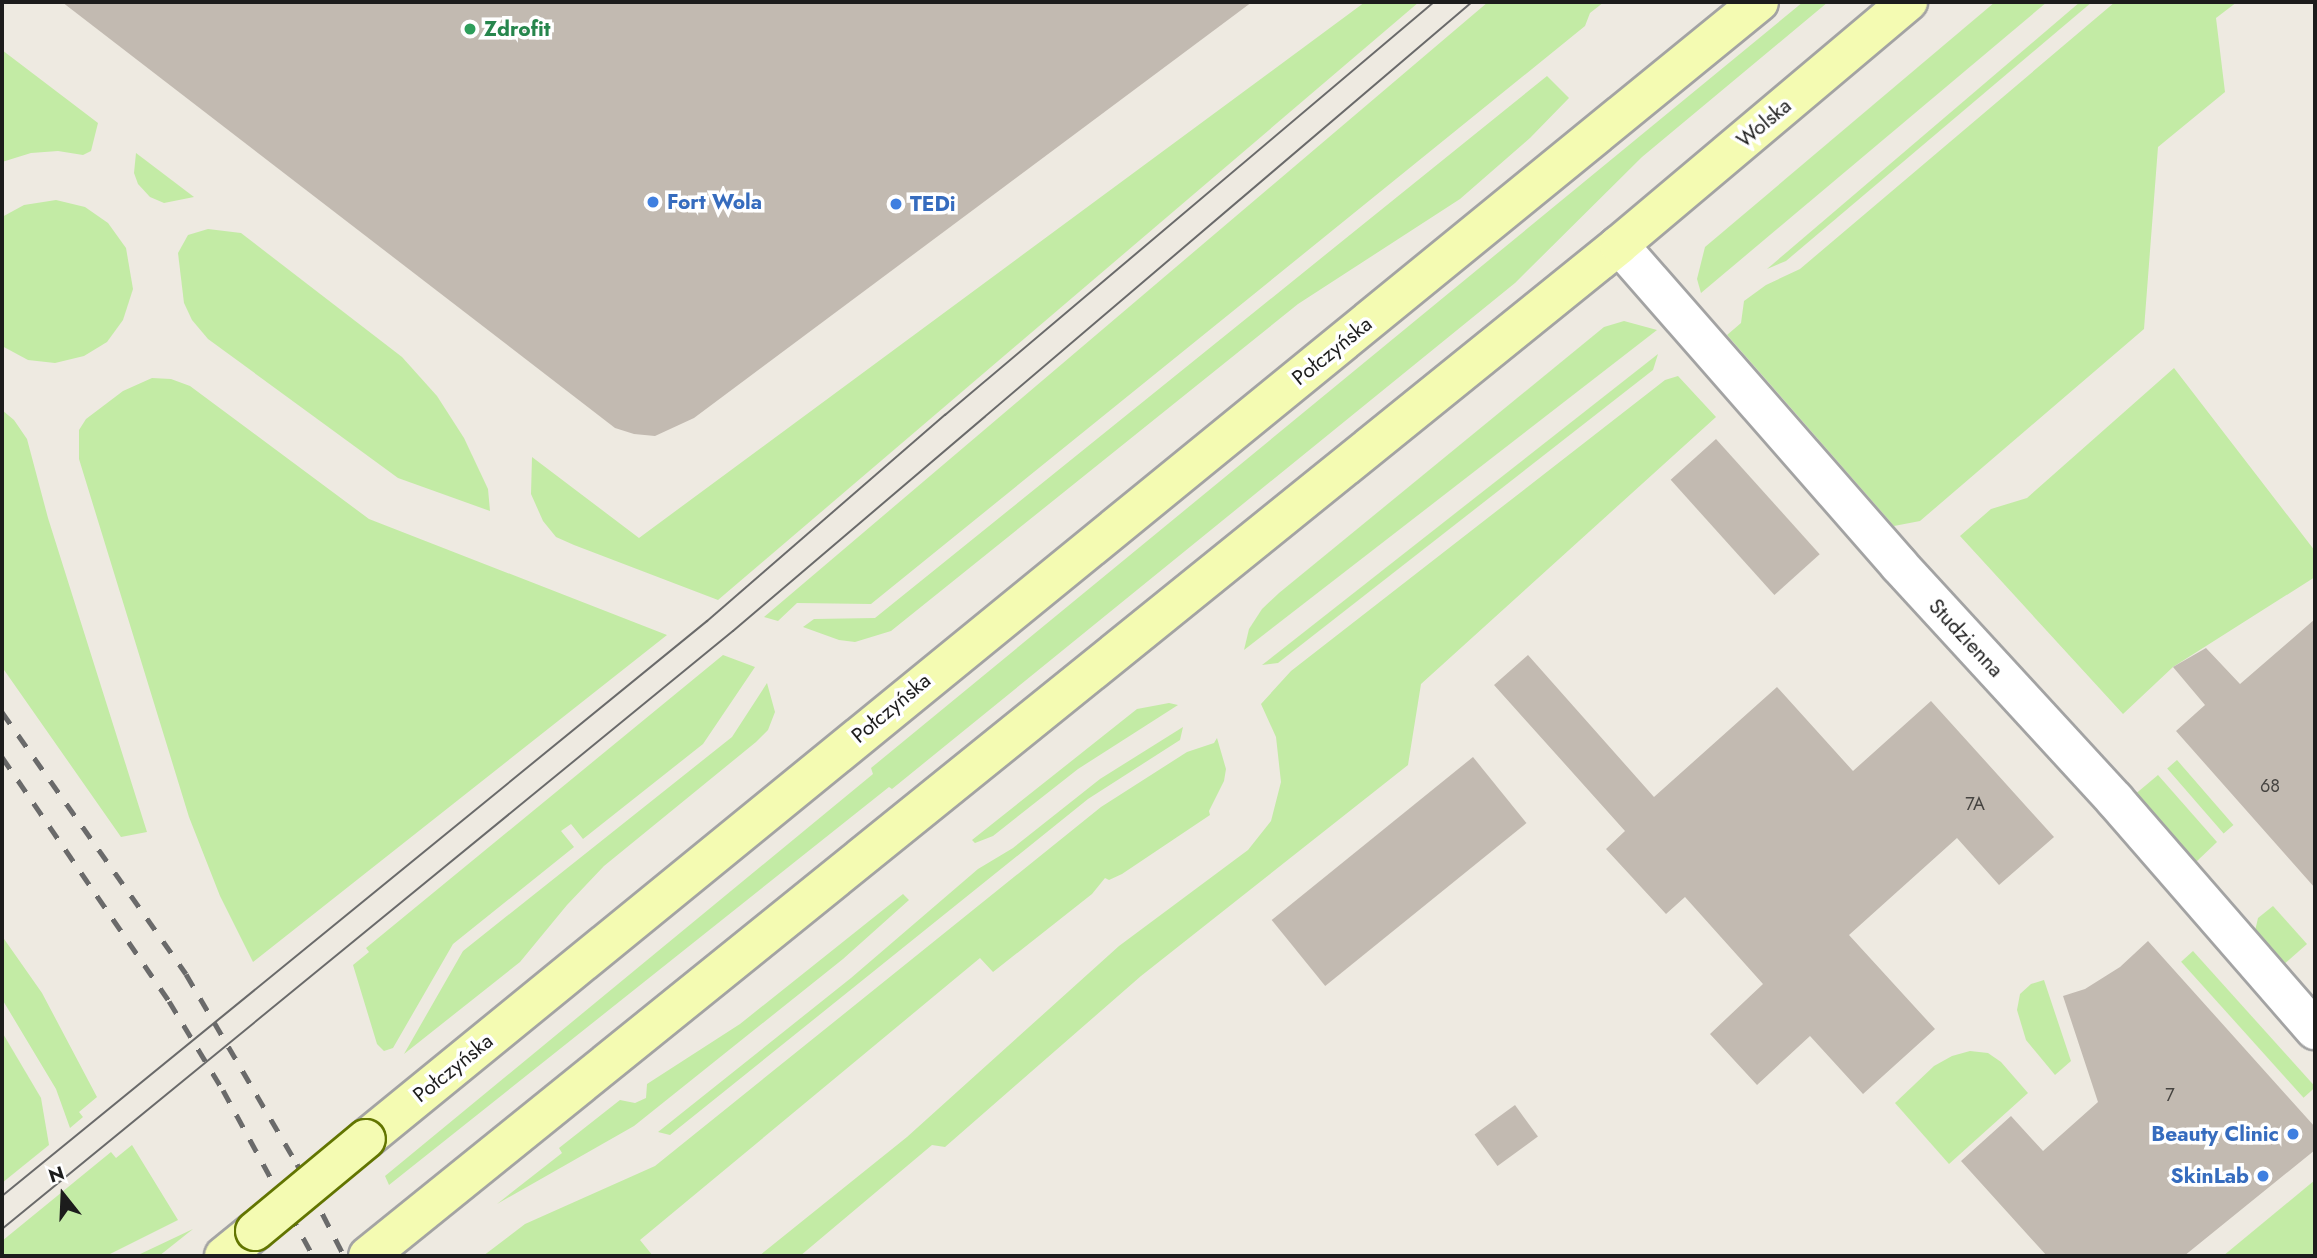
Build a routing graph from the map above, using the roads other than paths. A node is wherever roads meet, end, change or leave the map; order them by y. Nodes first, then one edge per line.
1 (1759, 2) edge
2 (1908, 2) edge
3 (1619, 245) junction
4 (2315, 1030) edge
5 (224, 1256) edge
6 (368, 1256) edge

1 - 5 main road, Połczyńska, bridge
2 - 3 main road, Wolska
3 - 4 street, Studzienna
3 - 6 main road

